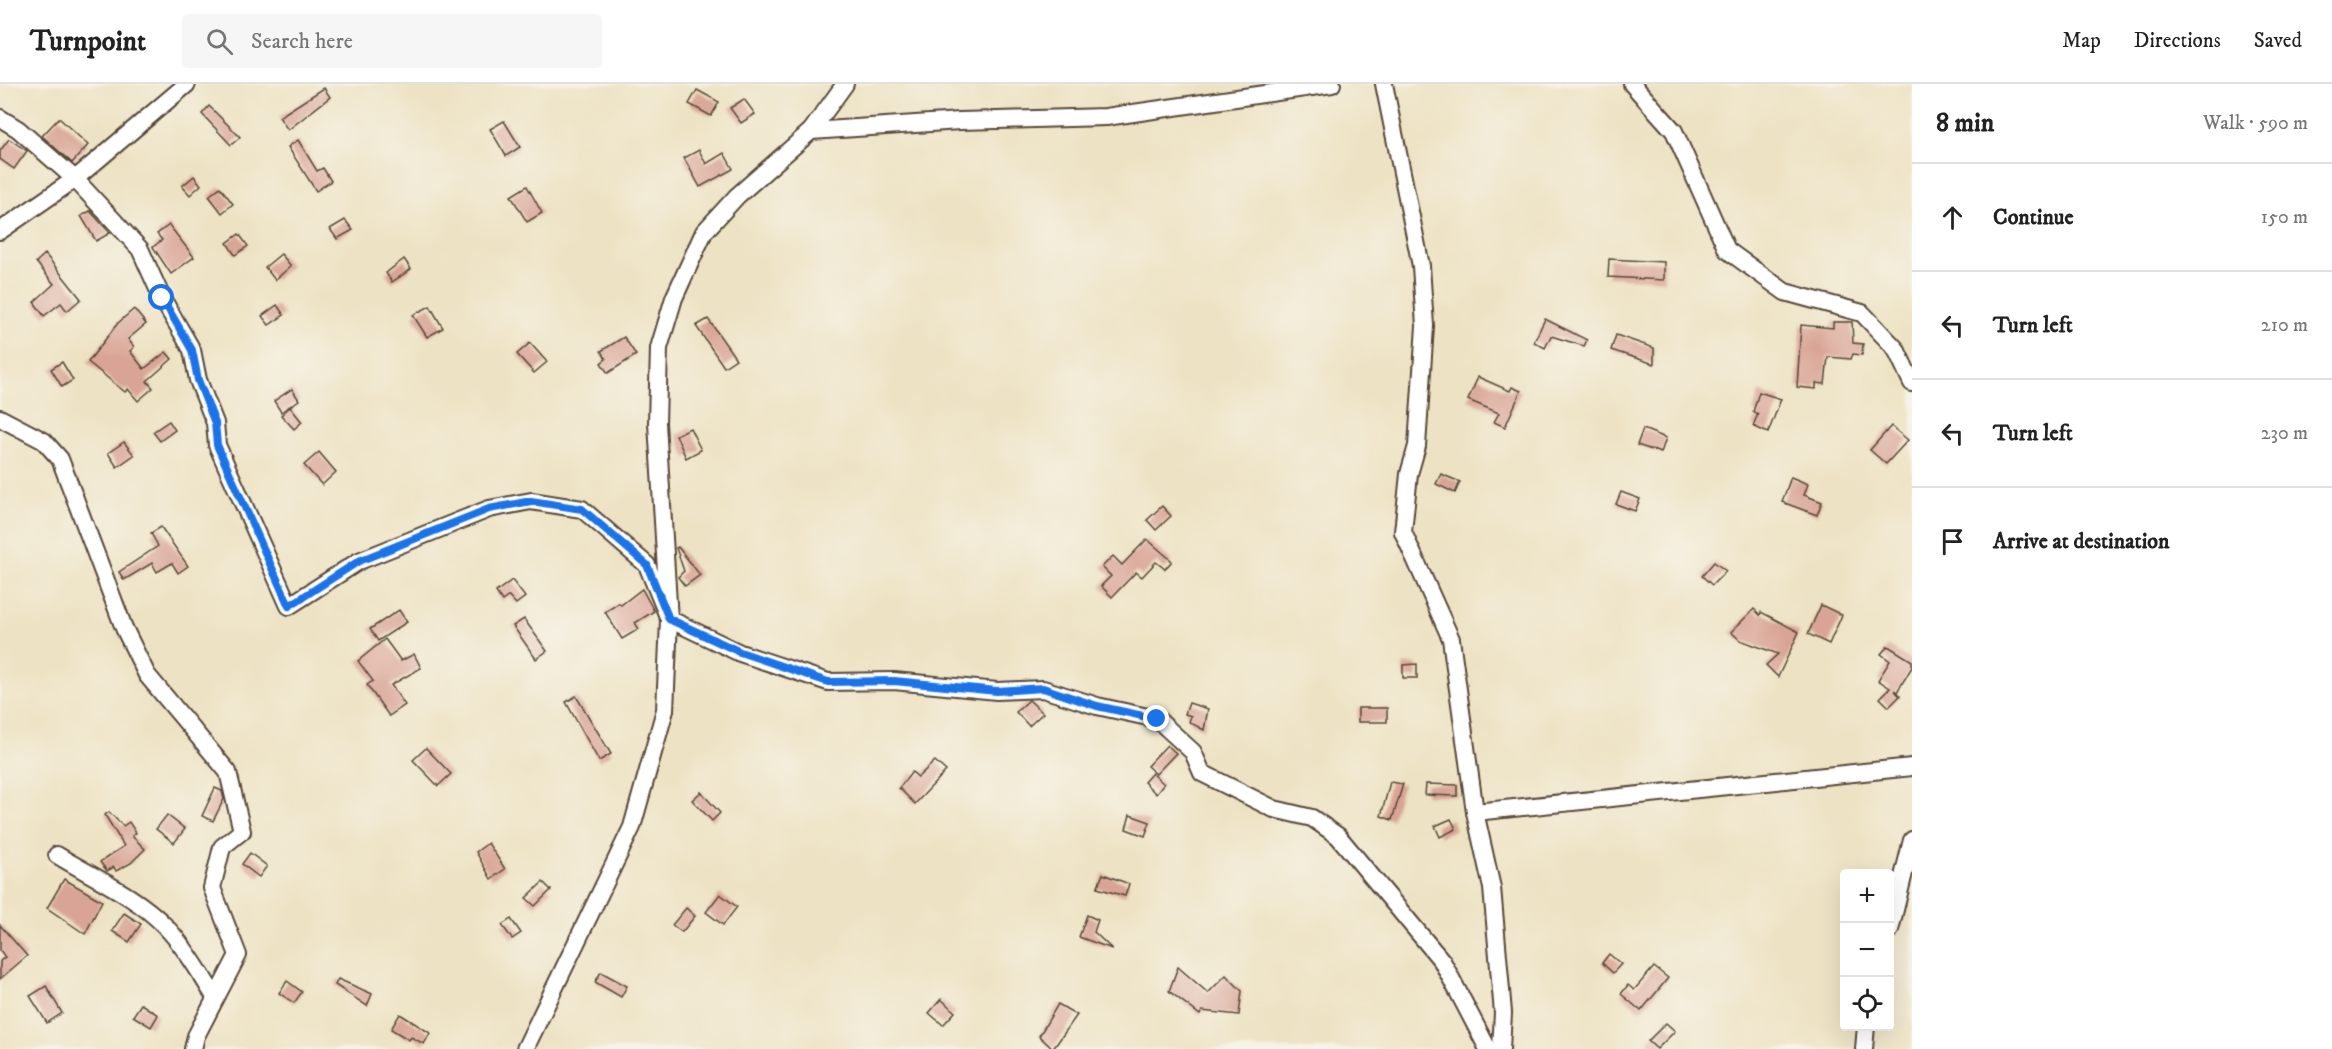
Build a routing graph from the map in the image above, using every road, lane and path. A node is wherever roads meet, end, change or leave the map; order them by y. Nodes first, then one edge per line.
1 (188, 84) edge
2 (845, 84) edge
3 (1332, 84) edge
4 (1384, 84) edge
5 (1632, 84) edge
6 (0, 118) edge
7 (811, 131) junction
8 (75, 179) junction
9 (0, 231) edge
10 (1912, 383) edge
11 (0, 418) edge
12 (669, 619) junction
13 (1912, 767) edge
14 (1475, 812) junction
15 (1912, 840) edge
16 (57, 855) dead end
17 (1892, 923) edge
18 (215, 997) junction
19 (1866, 1031) edge
20 (193, 1049) edge
21 (525, 1049) edge
22 (1488, 1049) edge
23 (1501, 1049) edge
24 (1864, 1049) edge

1 - 8 street
2 - 7 street
3 - 7 street
4 - 14 street
5 - 10 street
6 - 8 street
7 - 12 street
8 - 9 street
8 - 12 street
11 - 18 street
12 - 21 street
12 - 22 street
13 - 14 street
14 - 23 street
15 - 17 street
16 - 18 street
18 - 20 street
19 - 24 street

